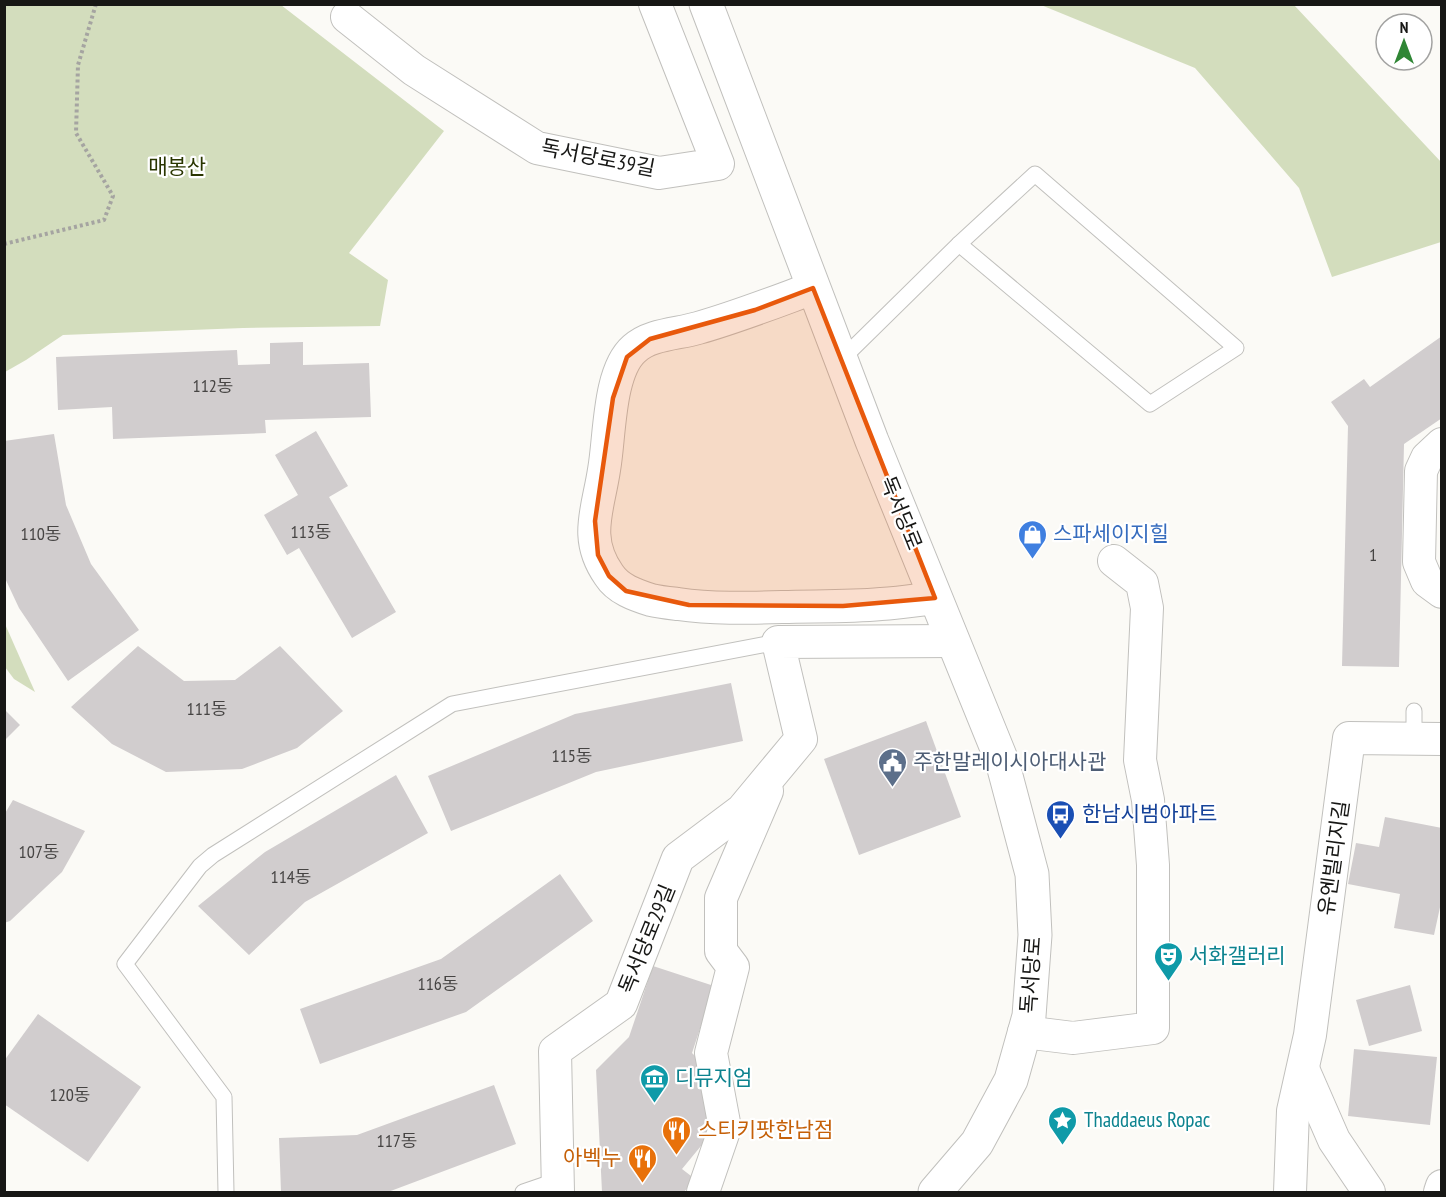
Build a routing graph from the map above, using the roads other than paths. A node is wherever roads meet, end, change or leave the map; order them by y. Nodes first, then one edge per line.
1 (655, 4) edge
2 (706, 4) edge
3 (346, 17) dead end
4 (959, 244) junction
5 (813, 288) junction
6 (841, 360) junction
7 (1442, 444) edge
8 (1114, 561) dead end
9 (1442, 592) edge
10 (936, 598) junction
11 (953, 641) junction
12 (778, 642) junction
13 (1423, 729) edge
14 (778, 768) junction
15 (1024, 1032) junction
16 (1303, 1069) junction
17 (558, 1186) edge
18 (1442, 1186) edge
19 (226, 1192) edge
20 (523, 1192) edge
21 (703, 1192) edge
22 (934, 1192) edge
23 (1290, 1192) edge
24 (1369, 1192) edge
25 (1440, 1192) edge

1 - 3 street, 독서당로39길
2 - 5 main road, 독서당로
4 - 4 lane
4 - 6 lane
5 - 6 main road, 독서당로
5 - 10 street
6 - 10 main road, 독서당로
7 - 9 street
8 - 15 street, 독서당로
10 - 11 main road, 독서당로
11 - 12 street
11 - 15 main road, 독서당로
12 - 14 street, 독서당로29길
12 - 19 lane
13 - 16 street, 유엔빌리지길
14 - 17 street, 독서당로29길
14 - 21 street, 독서당로29길
15 - 22 main road, 독서당로
16 - 23 street, 유엔빌리지길
16 - 24 street
17 - 20 lane
18 - 25 street

